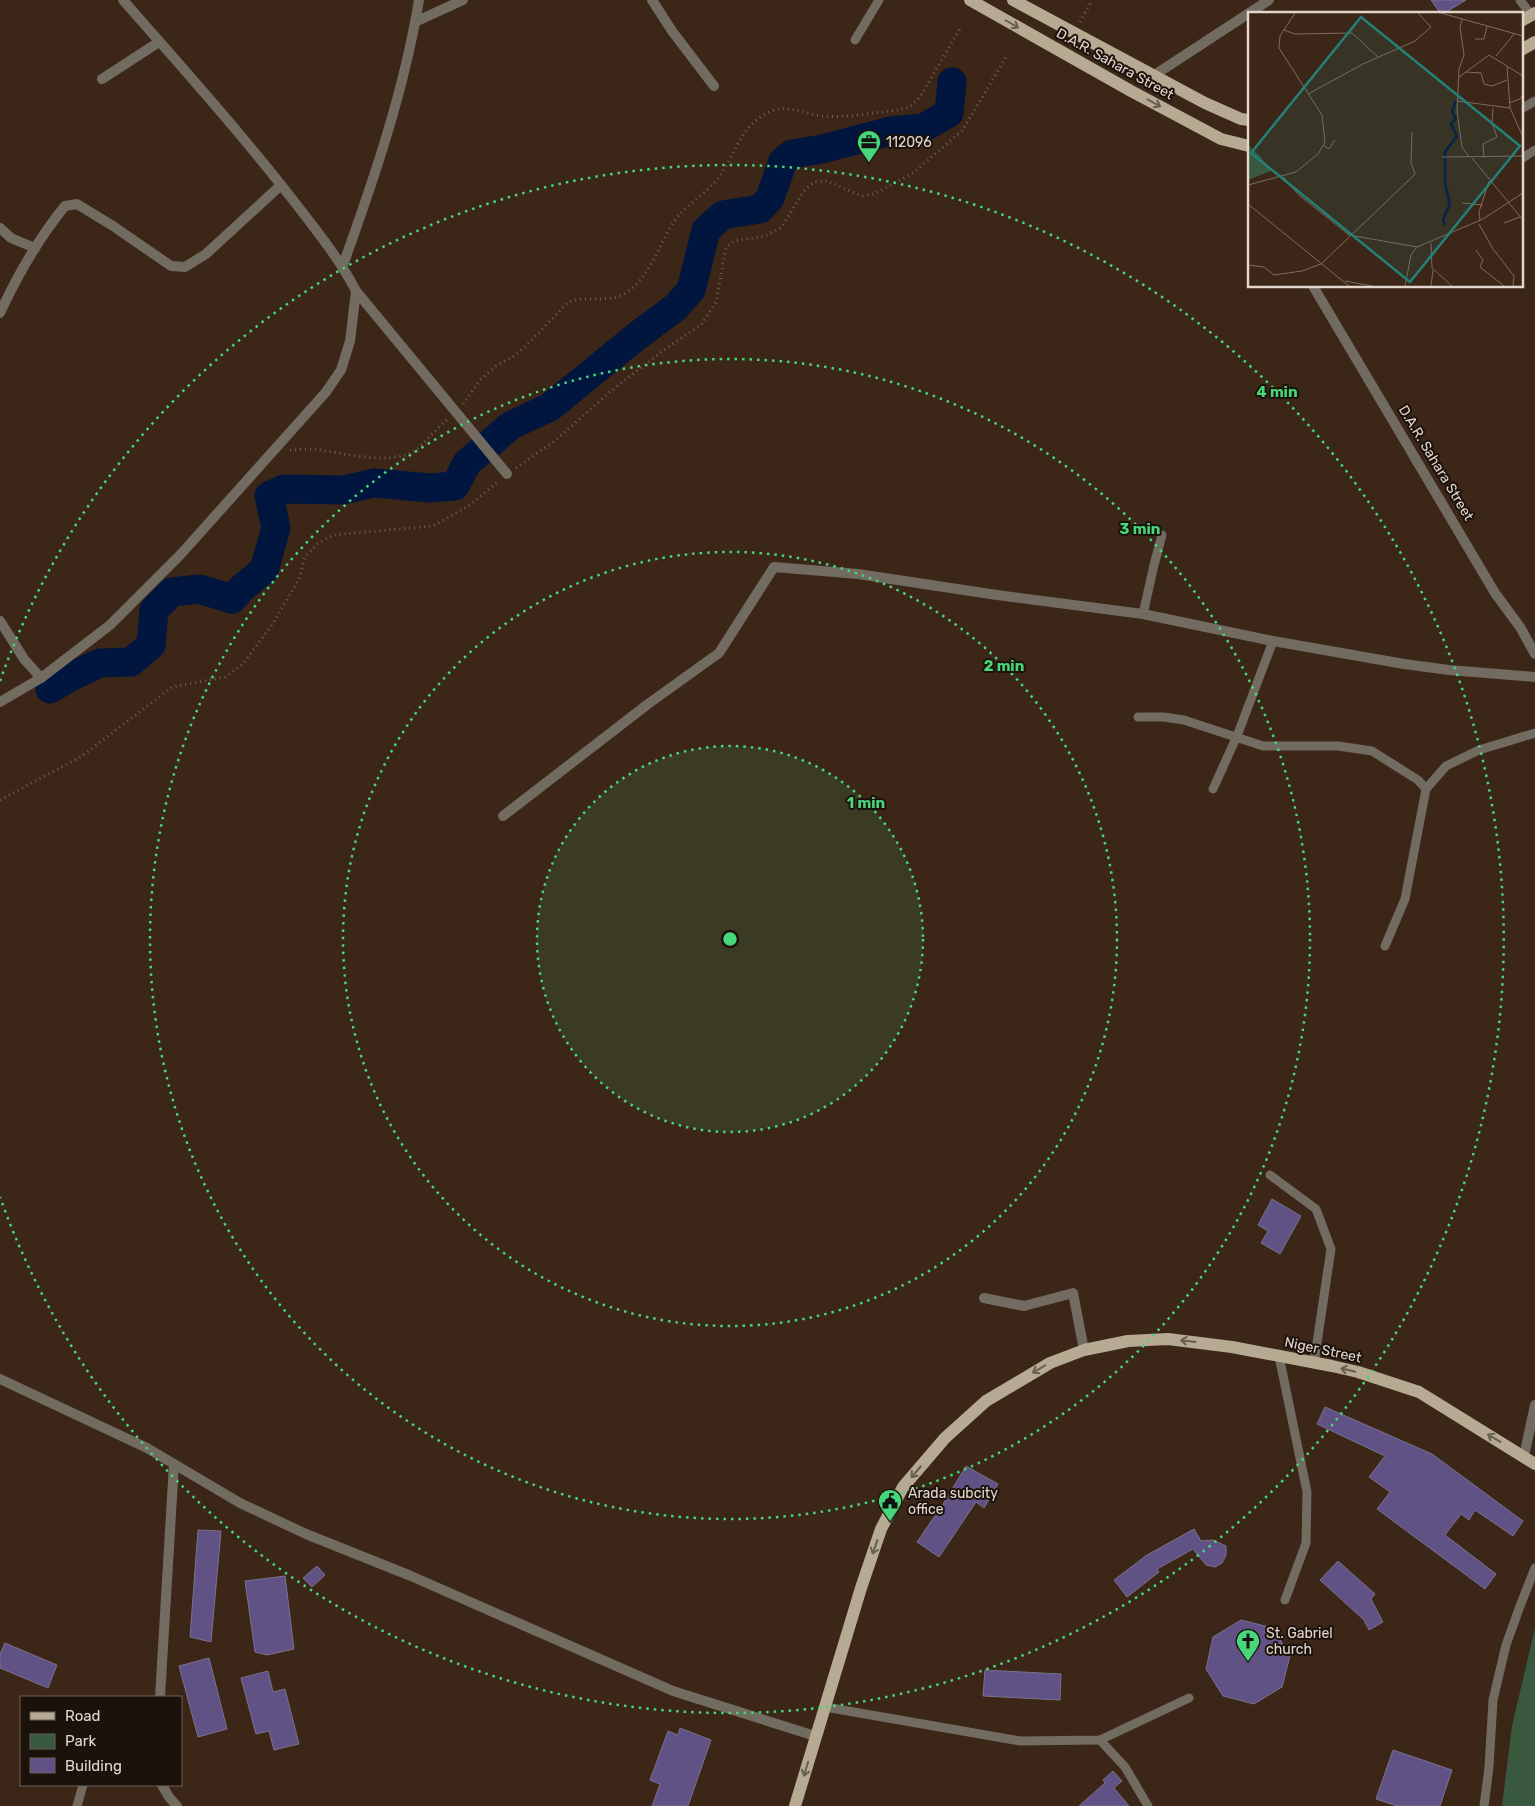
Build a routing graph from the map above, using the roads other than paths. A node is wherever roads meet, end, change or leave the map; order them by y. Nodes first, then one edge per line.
1 (123, 0) edge
2 (419, 0) edge
3 (464, 0) edge
4 (652, 0) edge
5 (879, 0) edge
6 (970, 0) edge
7 (1013, 0) edge
8 (1269, 0) edge
9 (1520, 0) edge
10 (1251, 12) edge
11 (1248, 14) edge
12 (1529, 16) edge
13 (415, 22) junction
14 (855, 40) dead end
15 (159, 42) junction
16 (1535, 42) edge
17 (1522, 49) edge
18 (1153, 76) junction
19 (102, 79) dead end
20 (714, 86) dead end
21 (1535, 101) edge
22 (1522, 108) edge
23 (1248, 120) edge
24 (1248, 146) edge
25 (1535, 150) edge
26 (1522, 158) edge
27 (281, 185) junction
28 (0, 228) edge
29 (35, 248) junction
30 (343, 265) junction
31 (1314, 288) edge
32 (356, 291) junction
33 (0, 313) edge
34 (508, 474) road end
35 (1162, 535) dead end
36 (1143, 614) junction
37 (0, 622) edge
38 (1273, 641) junction
39 (1535, 654) edge
40 (1535, 677) edge
41 (41, 678) junction
42 (0, 702) edge
43 (1138, 717) dead end
44 (1535, 733) edge
45 (1237, 736) junction
46 (1213, 789) dead end
47 (1426, 789) junction
48 (503, 816) dead end
49 (1385, 946) dead end
50 (1270, 1175) dead end
51 (984, 1298) dead end
52 (1084, 1350) junction
53 (1279, 1356) junction
54 (1314, 1363) junction
55 (0, 1379) edge
56 (1535, 1405) edge
57 (1524, 1456) junction
58 (174, 1464) junction
59 (1535, 1464) edge
60 (1535, 1568) edge
61 (1285, 1600) dead end
62 (160, 1696) edge
63 (1188, 1698) dead end
64 (825, 1707) junction
65 (816, 1736) junction
66 (1100, 1740) junction
67 (83, 1786) edge
68 (162, 1786) edge
69 (77, 1806) edge
70 (177, 1806) edge
71 (794, 1806) edge
72 (1148, 1806) edge
73 (1484, 1806) edge

1 - 15 street
2 - 13 street
3 - 13 street
4 - 20 street
5 - 14 lane
6 -> 24 main road, D.A.R. Sahara Street
7 - 18 main road, D.A.R. Sahara Street
8 - 10 street
9 - 12 lane
11 - 18 street
13 - 30 street
15 - 19 street
15 - 27 street
16 - 17 main road
18 - 23 main road, D.A.R. Sahara Street
21 - 22 lane
25 - 26 lane
27 - 29 street
27 - 30 street
28 - 29 street
29 - 33 street
30 - 32 street
31 - 39 street, D.A.R. Sahara Street
32 - 34 street
32 - 41 street
35 - 36 lane
36 - 38 street
36 - 48 street
37 - 41 street
38 - 40 street
38 - 45 lane
41 - 42 street
43 - 45 lane
44 - 47 lane
45 - 46 lane
45 - 47 lane
47 - 49 lane
50 - 54 lane
51 - 52 street
53 -> 52 main road, Niger Street
52 -> 64 main road, Niger Street
53 - 54 main road, Niger Street
53 - 61 lane
57 -> 54 main road, Niger Street
55 - 58 street
56 - 57 street
57 - 59 main road, Niger Street
58 - 62 street
58 - 65 street
60 - 73 lane
63 - 66 lane
64 - 65 main road, Niger Street
64 - 66 lane
65 -> 71 main road, Niger Street
66 - 72 lane
67 - 69 lane
68 - 70 street

